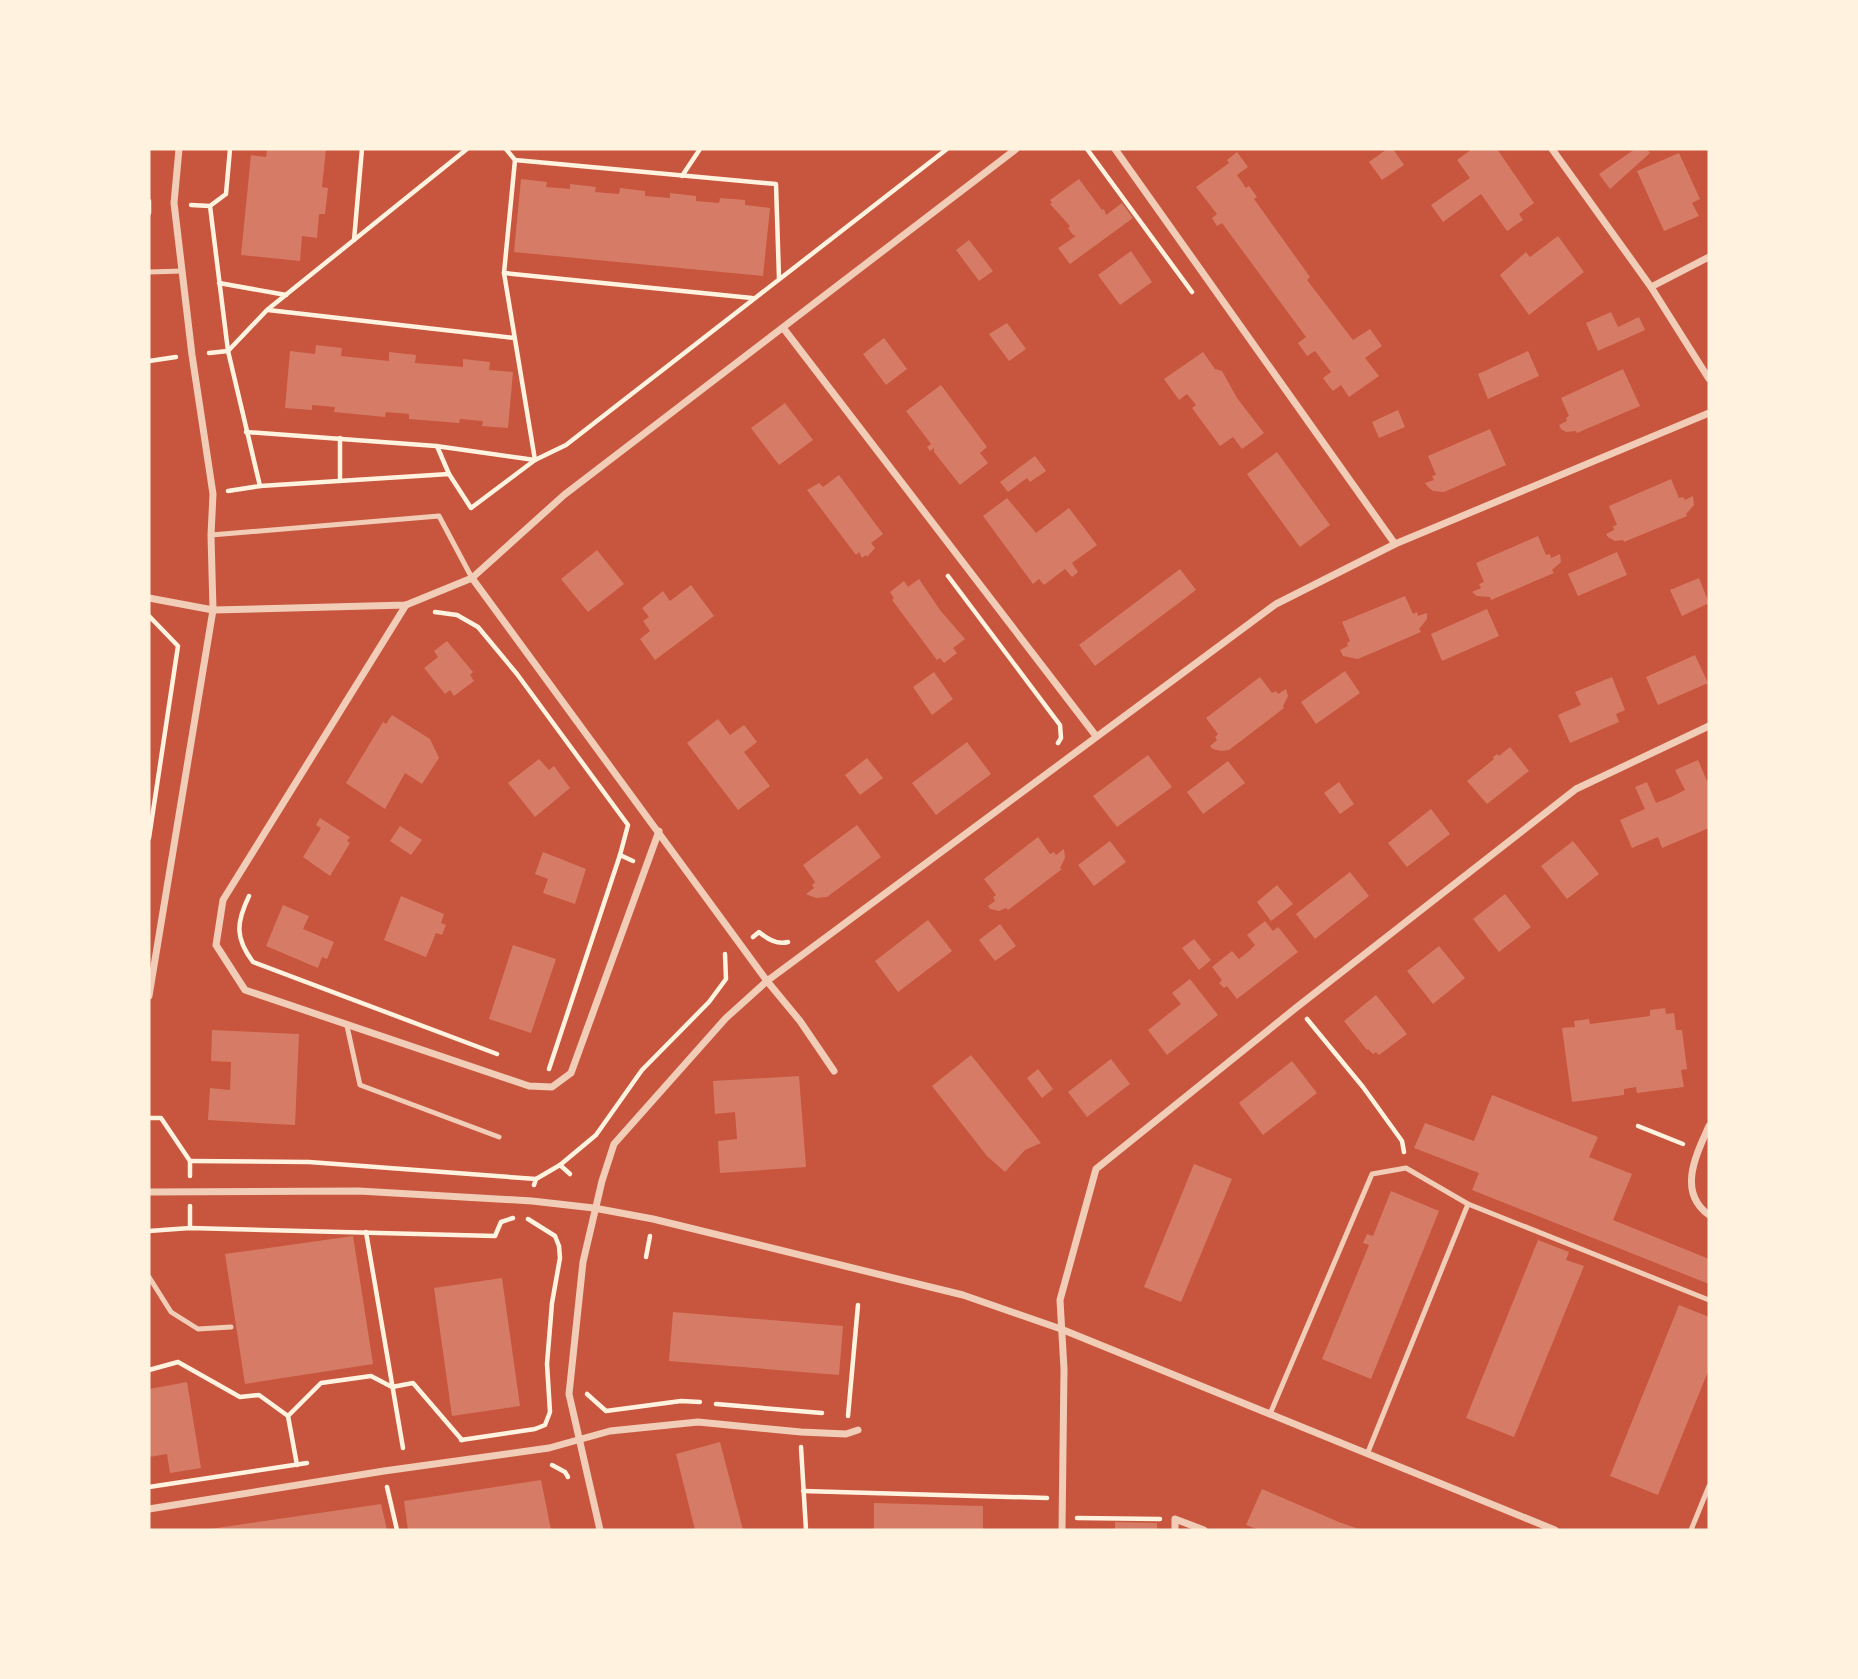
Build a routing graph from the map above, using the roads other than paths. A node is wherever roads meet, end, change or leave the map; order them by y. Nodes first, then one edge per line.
1 (179, 149) edge
2 (1016, 149) edge
3 (1115, 149) edge
4 (1552, 149) edge
5 (1709, 257) edge
6 (182, 271) junction
7 (149, 272) edge
8 (1651, 287) junction
9 (783, 328) junction
10 (1709, 379) edge
11 (1709, 413) edge
12 (211, 535) junction
13 (1395, 544) junction
14 (471, 578) junction
15 (149, 598) edge
16 (407, 605) junction
17 (213, 610) junction
18 (1709, 726) edge
19 (1096, 736) junction
20 (659, 831) junction
21 (767, 981) junction
22 (149, 996) edge
23 (347, 1026) junction
24 (834, 1071) dead end
25 (1709, 1126) edge
26 (499, 1137) dead end
27 (149, 1192) edge
28 (1468, 1204) junction
29 (594, 1208) junction
30 (1709, 1215) edge
31 (149, 1277) edge
32 (1709, 1300) edge
33 (231, 1327) dead end
34 (1061, 1329) junction
35 (1269, 1414) junction
36 (858, 1430) dead end
37 (578, 1441) junction
38 (1368, 1452) junction
39 (1709, 1486) edge
40 (149, 1509) edge
41 (600, 1530) edge
42 (1062, 1530) edge
43 (1175, 1530) edge
44 (1204, 1530) edge
45 (1555, 1530) edge
46 (1691, 1530) edge

1 - 6 street
2 - 9 street
3 - 13 street
4 - 8 street
5 - 8 street
6 - 7 lane
6 - 12 street
8 - 10 street
9 - 14 street
9 - 19 street
11 - 13 street
12 - 14 lane
12 - 17 street
13 - 19 street
14 - 16 street
14 - 20 street
15 - 17 street
16 - 17 street
16 - 23 street
17 - 22 street
18 - 34 street
19 - 21 street
20 - 21 street
20 - 23 street
21 - 24 street
21 - 29 street
23 - 26 lane
25 - 30 street
27 - 29 street
28 - 32 lane
28 - 35 lane
28 - 38 lane
29 - 34 street
29 - 37 street
31 - 33 lane
34 - 35 street
34 - 42 street
35 - 38 street
36 - 37 street
37 - 40 street
37 - 41 street
38 - 45 street
39 - 46 lane
43 - 44 street

